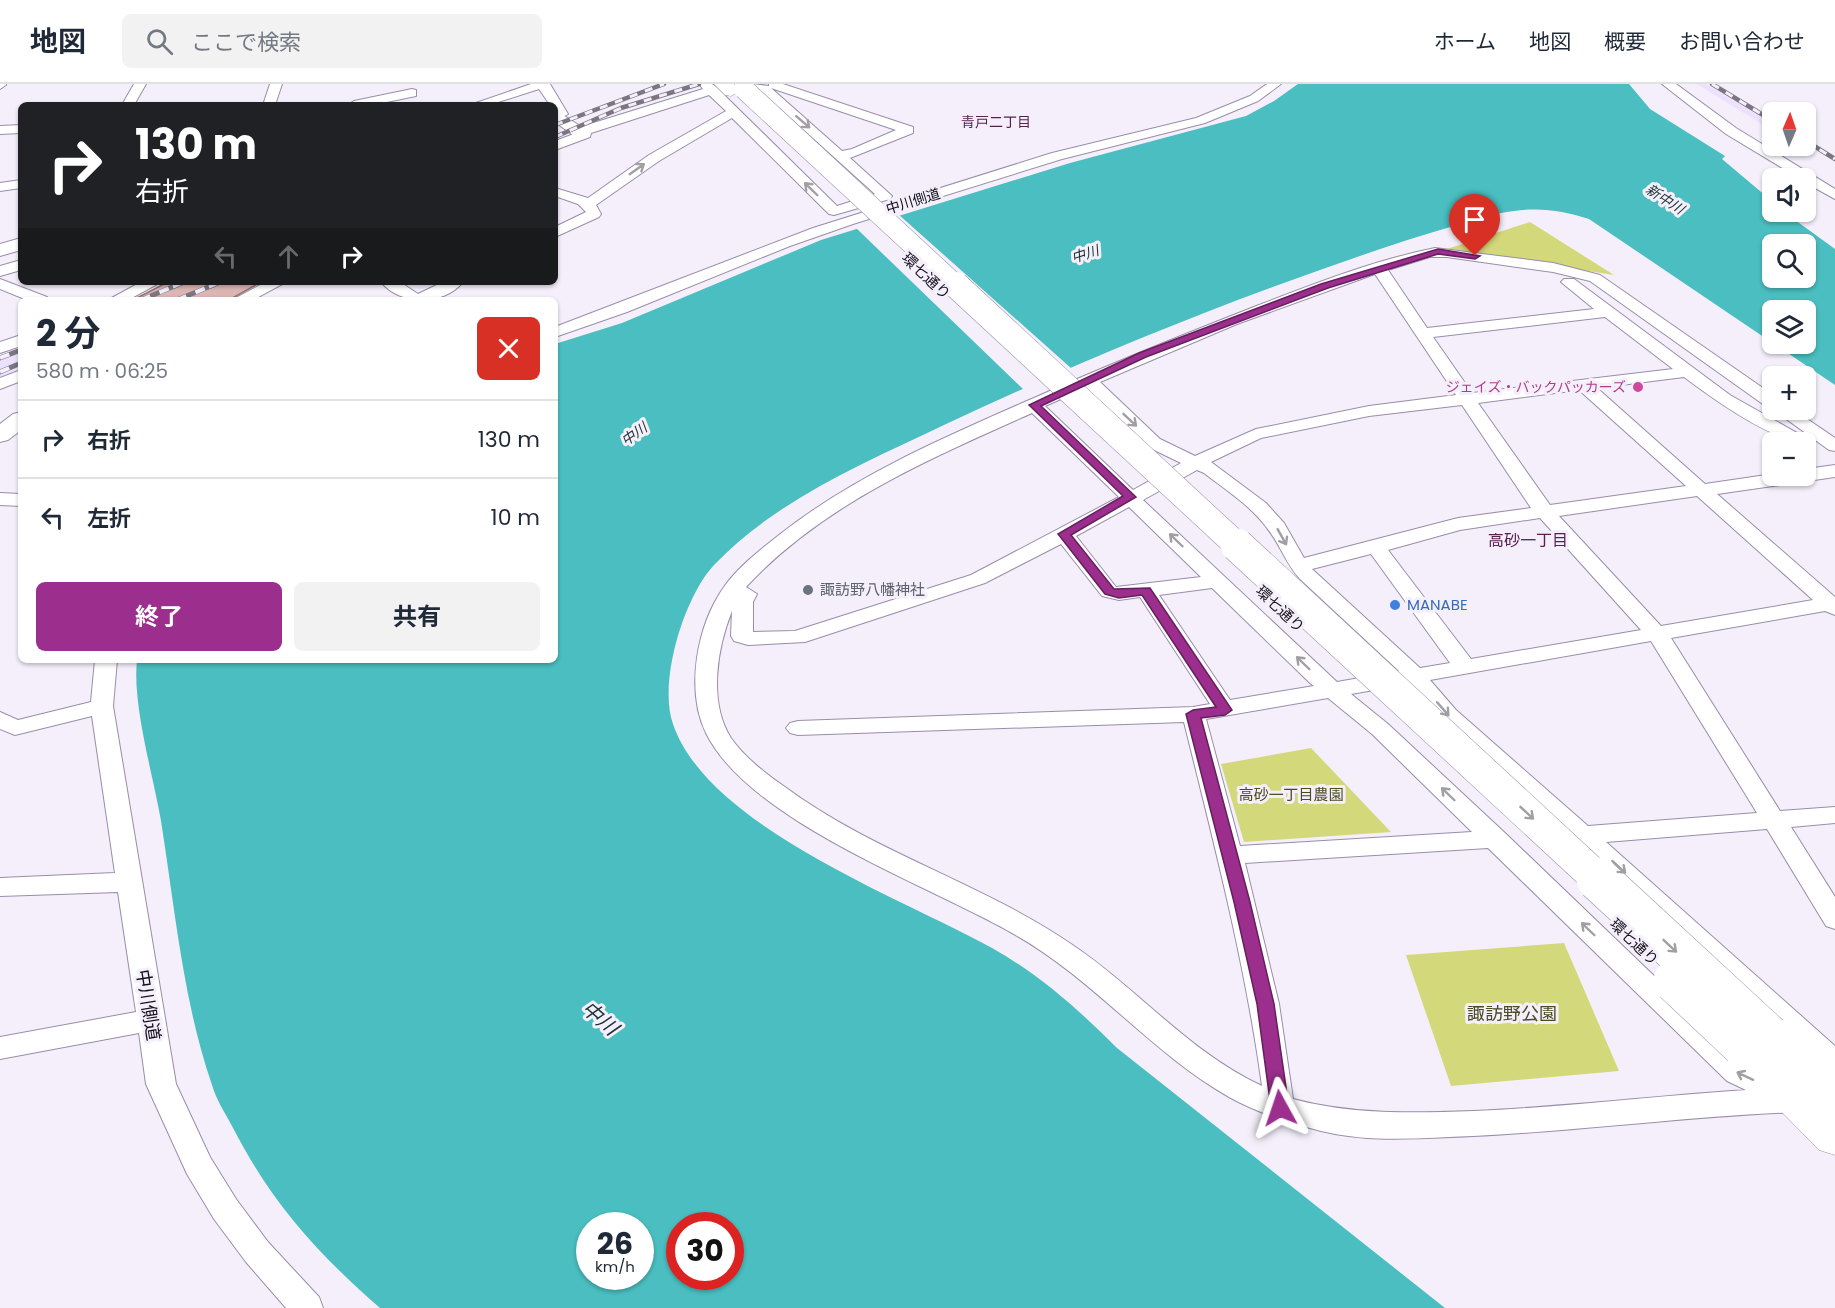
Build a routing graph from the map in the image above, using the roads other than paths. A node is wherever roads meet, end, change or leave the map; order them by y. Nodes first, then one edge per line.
1 (140, 84) edge
2 (276, 84) edge
3 (543, 84) edge
4 (1275, 84) edge
5 (1650, 84) edge
6 (1668, 84) edge
7 (742, 89) edge
8 (413, 94) edge
9 (130, 102) edge
10 (270, 102) edge
11 (370, 102) edge
12 (486, 102) edge
13 (554, 102) edge
14 (558, 118) edge
15 (18, 129) edge
16 (0, 130) edge
17 (580, 132) junction
18 (558, 145) edge
19 (841, 155) junction
20 (1775, 168) edge
21 (18, 184) edge
22 (0, 187) edge
23 (558, 193) edge
24 (1816, 194) edge
25 (1835, 195) edge
26 (590, 203) junction
27 (1835, 205) edge
28 (558, 232) edge
29 (18, 245) edge
30 (0, 250) edge
31 (18, 266) edge
32 (1379, 268) junction
33 (0, 271) edge
34 (1569, 282) dead end
35 (0, 284) edge
36 (147, 285) edge
37 (272, 285) edge
38 (394, 285) edge
39 (449, 285) edge
40 (33, 297) edge
41 (122, 297) edge
42 (246, 297) edge
43 (413, 297) edge
44 (424, 297) edge
45 (1607, 312) junction
46 (558, 331) edge
47 (1424, 333) junction
48 (18, 341) edge
49 (0, 348) edge
50 (1686, 372) junction
51 (18, 376) edge
52 (1088, 380) junction
53 (0, 385) edge
54 (1584, 385) junction
55 (18, 387) edge
56 (1762, 395) edge
57 (1467, 398) junction
58 (1034, 405) junction
59 (1797, 420) edge
60 (18, 421) edge
61 (1785, 432) edge
62 (0, 435) edge
63 (1835, 446) edge
64 (1816, 448) edge
65 (1835, 458) edge
66 (1197, 462) junction
67 (1835, 471) edge
68 (1816, 473) edge
69 (1762, 481) edge
70 (1702, 490) junction
71 (1130, 497) junction
72 (0, 499) edge
73 (18, 500) edge
74 (1544, 511) junction
75 (1064, 534) junction
76 (1376, 547) junction
77 (1298, 565) junction
78 (1218, 581) junction
79 (733, 589) junction
80 (1146, 591) junction
81 (1834, 605) edge
82 (1657, 634) junction
83 (105, 663) edge
84 (1465, 667) junction
85 (1417, 677) junction
86 (1334, 692) junction
87 (102, 706) junction
88 (1225, 710) junction
89 (1193, 714) junction
90 (5, 727) edge
91 (798, 728) dead end
92 (1835, 815) edge
93 (1771, 819) junction
94 (1583, 835) junction
95 (1496, 839) junction
96 (1230, 855) junction
97 (131, 882) junction
98 (0, 887) edge
99 (1835, 919) edge
100 (150, 1020) junction
101 (0, 1048) edge
102 (1835, 1080) edge
103 (1823, 1098) edge
104 (1280, 1108) junction
105 (1835, 1137) edge
106 (307, 1308) edge

1 - 9 street
2 - 10 street
3 - 12 street
3 - 13 street
4 - 46 street, 中川側道
5 - 20 street
6 - 25 street
7 - 17 street
7 -> 19 street
7 - 19 street
19 -> 7 street
26 -> 7 street
7 - 103 main road, 環七通り, bridge
8 - 11 street
14 - 17 street
15 - 16 street
17 - 18 street
21 - 22 street
23 - 26 street
24 - 27 street
26 - 28 street
29 - 30 street
31 - 33 street
32 - 47 street
32 - 52 street
32 - 56 street
34 - 45 street
35 - 40 street
36 - 41 street
37 - 42 street
38 - 43 street
39 - 44 street
45 - 47 street
45 - 50 street
47 - 57 street
48 - 49 street
50 - 54 street
50 - 61 street
51 - 53 street
52 - 58 street
52 -> 66 street
53 - 55 street
54 - 57 street
54 - 70 street
57 - 66 street
57 - 74 street
58 - 71 street
58 - 79 street
59 - 63 street
60 - 62 street
64 - 65 street
66 - 71 street
66 -> 77 street
67 - 68 street
69 - 70 street
70 - 74 street
70 - 81 street
71 - 75 street
78 -> 71 street
72 - 73 street
74 - 76 street
74 - 82 street
75 - 79 street
75 - 80 street
76 - 77 street
76 - 84 street
77 - 85 street
78 - 80 street
86 -> 78 street
79 - 104 street
80 - 88 street
81 - 82 street
82 - 84 street
82 - 93 street
83 - 87 street, 中川側道
84 - 85 street
85 - 86 street
85 -> 94 street
86 - 88 street
95 -> 86 street
87 - 90 street
87 - 97 street, 中川側道
88 - 89 street
89 - 91 street
89 - 96 street
92 - 93 street
93 - 94 street
93 - 99 street
94 -> 102 street
95 - 96 street
103 -> 95 street
96 - 104 street
97 - 98 street
97 - 100 street, 中川側道
100 - 101 street
100 - 106 street, 中川側道
103 - 104 street
103 - 105 main road, 環七通り

